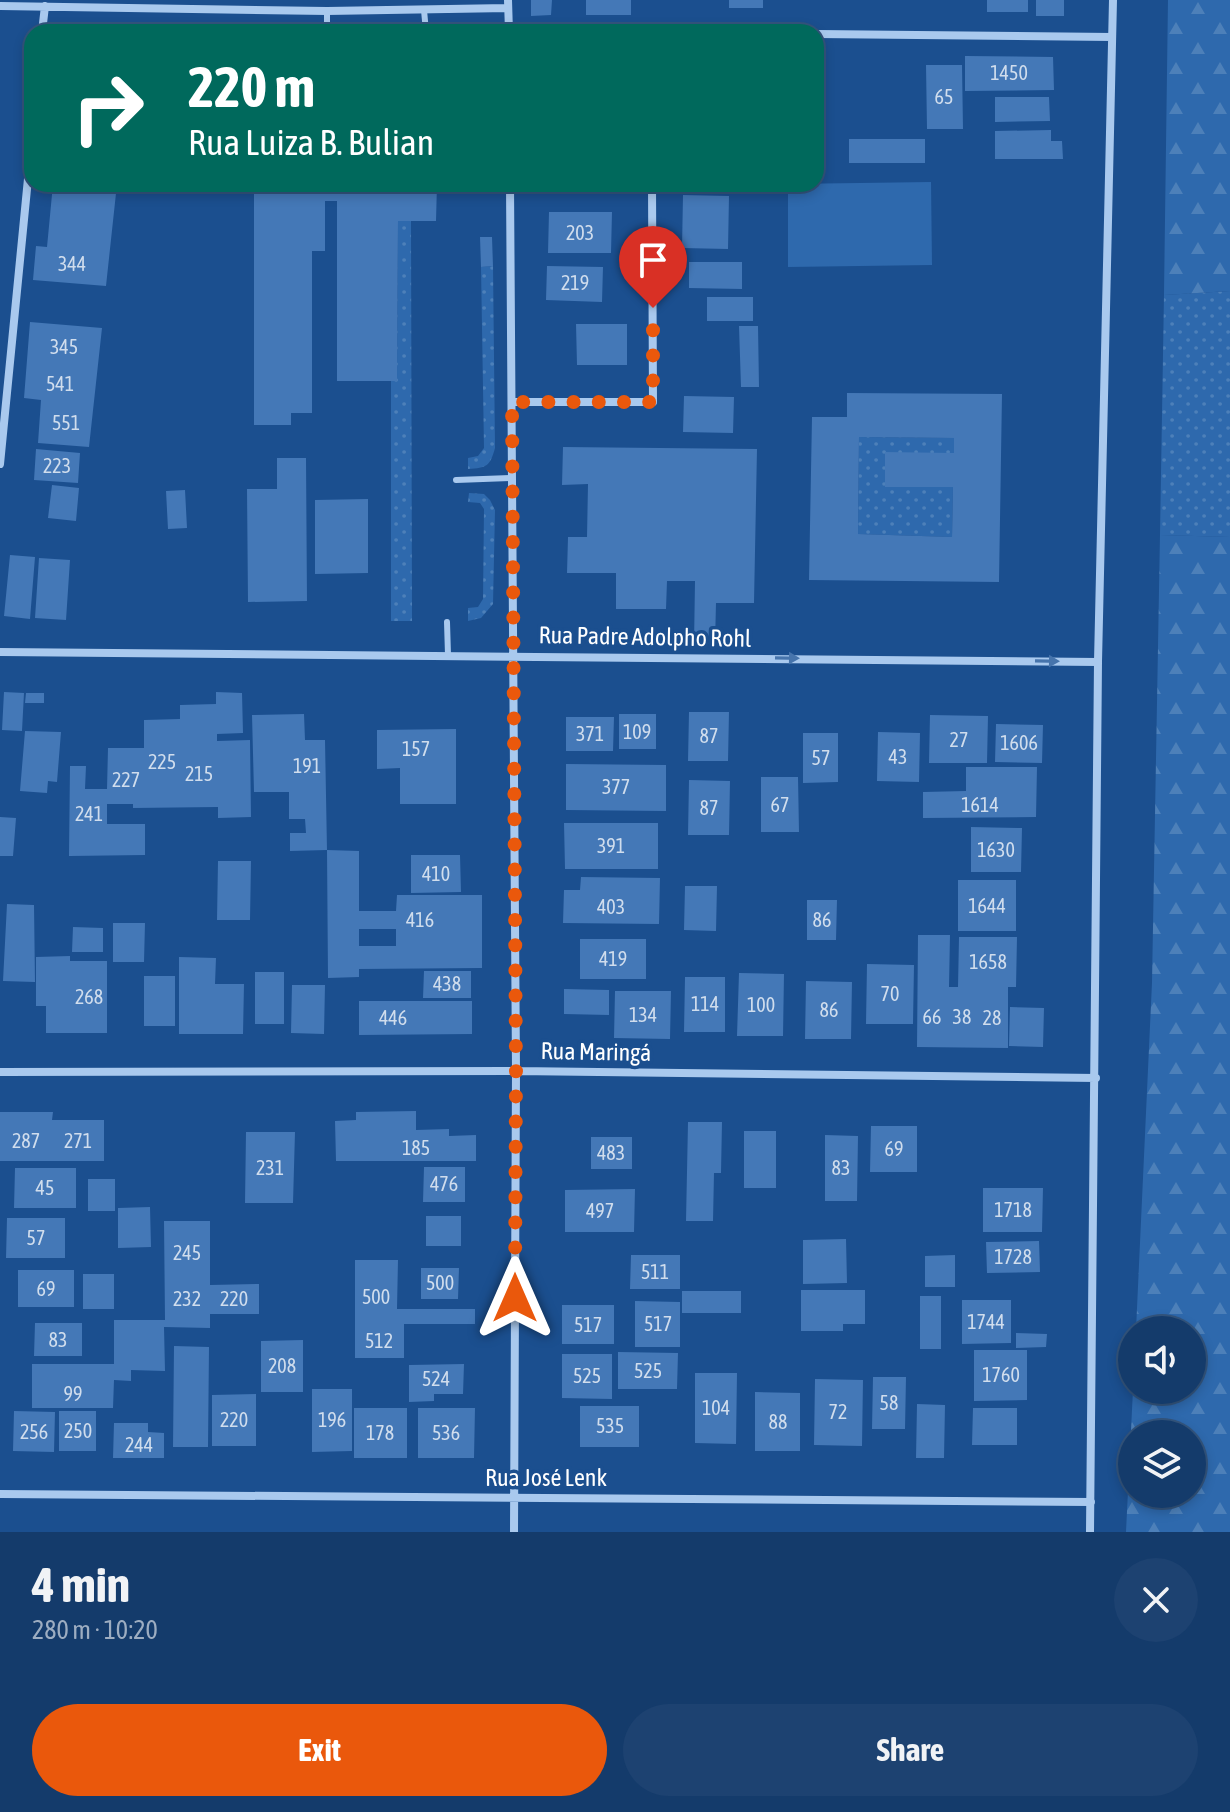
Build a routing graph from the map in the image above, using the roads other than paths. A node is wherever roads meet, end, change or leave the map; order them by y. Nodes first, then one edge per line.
1 (1113, 0) edge
2 (100, 4) edge
3 (508, 4) edge
4 (0, 6) edge
5 (45, 6) junction
6 (424, 10) junction
7 (327, 11) junction
8 (43, 24) edge
9 (327, 24) edge
10 (425, 24) edge
11 (509, 24) edge
12 (824, 34) edge
13 (1112, 37) junction
14 (27, 192) edge
15 (510, 192) edge
16 (652, 192) edge
17 (512, 402) junction
18 (0, 464) edge
19 (511, 478) junction
20 (456, 480) dead end
21 (447, 622) dead end
22 (0, 652) edge
23 (448, 655) junction
24 (513, 655) junction
25 (1098, 662) junction
26 (516, 1071) junction
27 (0, 1072) edge
28 (1096, 1078) junction
29 (0, 1494) edge
30 (514, 1498) junction
31 (1091, 1502) junction
32 (514, 1532) edge
33 (1090, 1532) edge

1 - 13 street
2 - 5 street
2 - 7 street
3 - 6 street
3 - 11 street
4 - 5 street
5 - 8 street
6 - 7 street
6 - 10 lane
7 - 9 lane
12 - 13 street
13 - 25 street
14 - 18 street
15 - 17 street
16 - 17 street
17 - 19 street
19 - 20 lane
19 - 24 street
21 - 23 lane
22 - 23 street, Rua Padre Adolpho Rohl
23 - 24 street, Rua Padre Adolpho Rohl
24 -> 25 street, Rua Padre Adolpho Rohl
24 - 26 street
25 - 28 street
26 - 27 street, Rua Maringá
26 - 28 street, Rua Maringá
26 - 30 street
28 - 31 street
29 - 30 street, Rua José Lenk
30 - 31 street, Rua José Lenk
30 - 32 street
31 - 33 street

